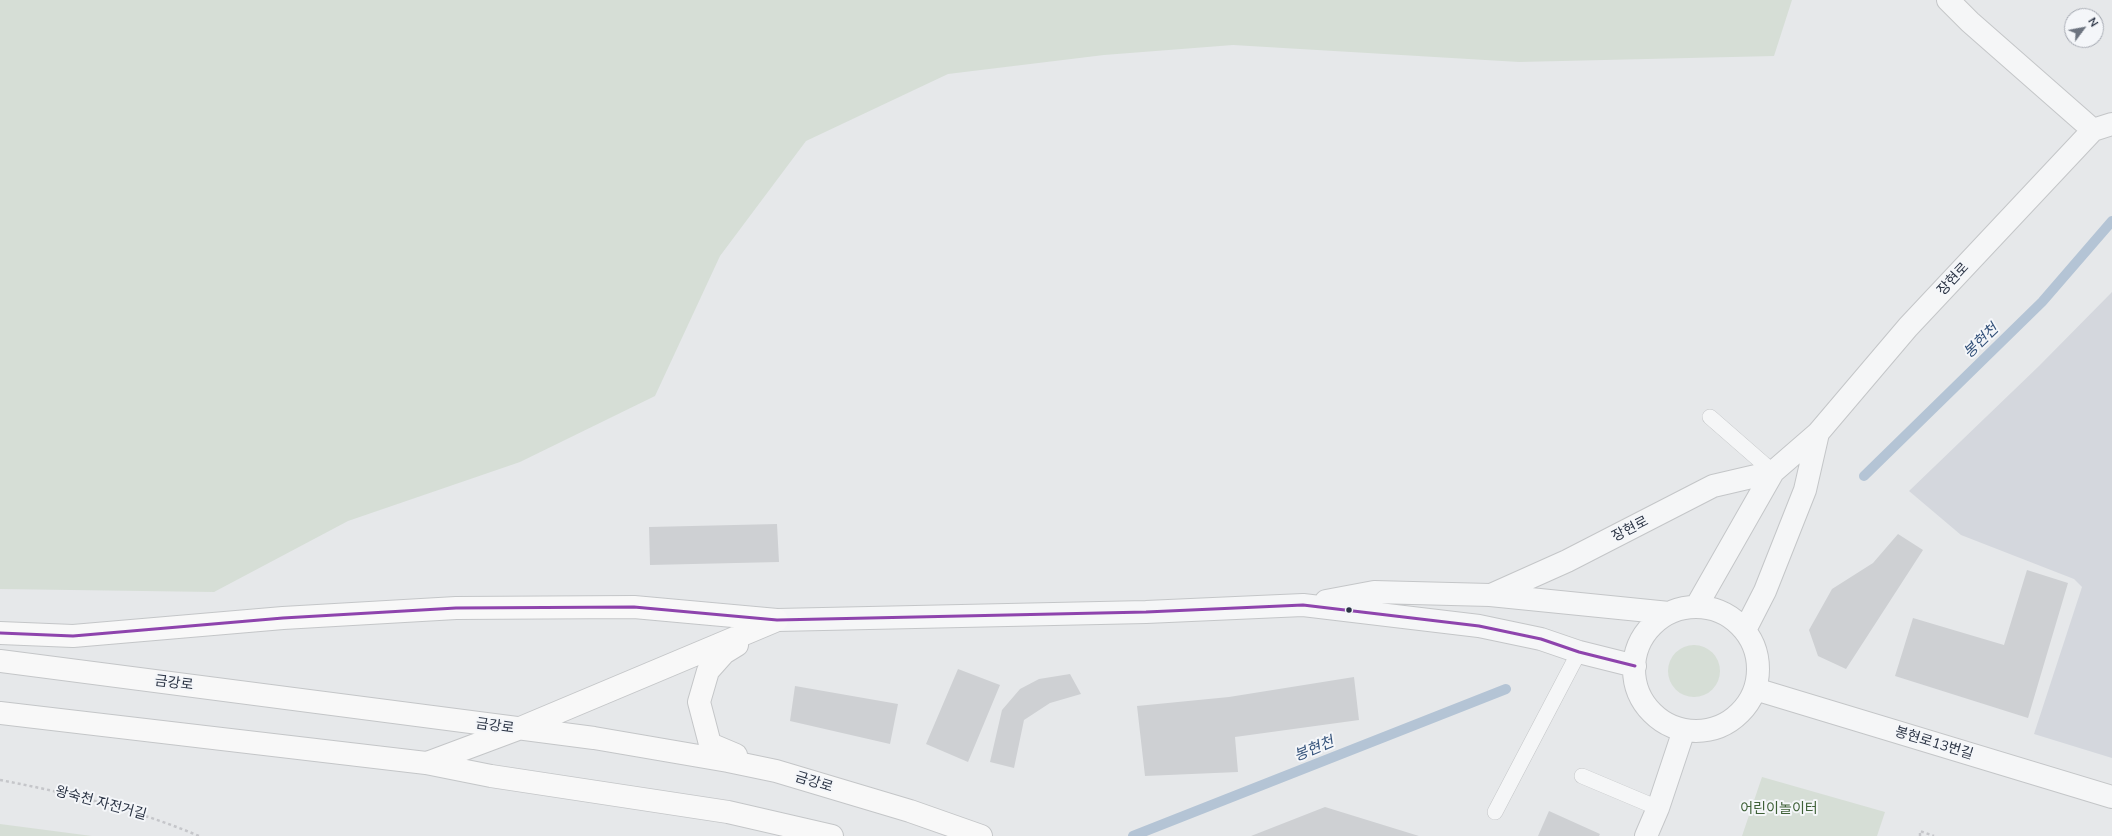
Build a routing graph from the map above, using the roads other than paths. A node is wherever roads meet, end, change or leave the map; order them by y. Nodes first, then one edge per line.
1 (1948, 0) edge
2 (2103, 127) edge
3 (1710, 417) dead end
4 (1818, 433) junction
5 (1774, 472) junction
6 (1490, 595) junction
7 (1303, 605) junction
8 (1696, 607) junction
9 (1669, 613) junction
10 (778, 620) junction
11 (1745, 630) junction
12 (0, 633) edge
13 (1579, 652) junction
14 (0, 661) edge
15 (1635, 666) junction
16 (1755, 690) junction
17 (0, 713) edge
18 (518, 729) junction
19 (1684, 730) junction
20 (426, 763) junction
21 (776, 771) junction
22 (1582, 776) dead end
23 (2112, 797) edge
24 (1658, 808) junction
25 (1495, 812) dead end
26 (832, 836) edge
27 (981, 836) edge
28 (1646, 836) edge

1 - 2 street, 장현로
2 - 4 street, 장현로
3 - 5 lane
4 - 5 street, 장현로
4 - 11 street
5 - 6 street, 장현로
5 - 8 street
6 - 7 street
6 - 9 street
7 - 10 street
7 - 13 street
8 - 9 street
8 - 11 street
9 - 15 street
10 - 12 main road
10 - 18 main road
10 - 21 main road
11 - 16 street
13 - 15 street
13 - 25 lane
14 - 18 main road, 금강로
15 - 19 street
16 - 19 street
16 - 23 street, 봉현로13번길
17 - 20 main road
18 - 20 main road
18 - 21 main road, 금강로
19 - 24 street
20 - 26 main road
21 - 27 main road, 금강로
22 - 24 lane
24 - 28 street

